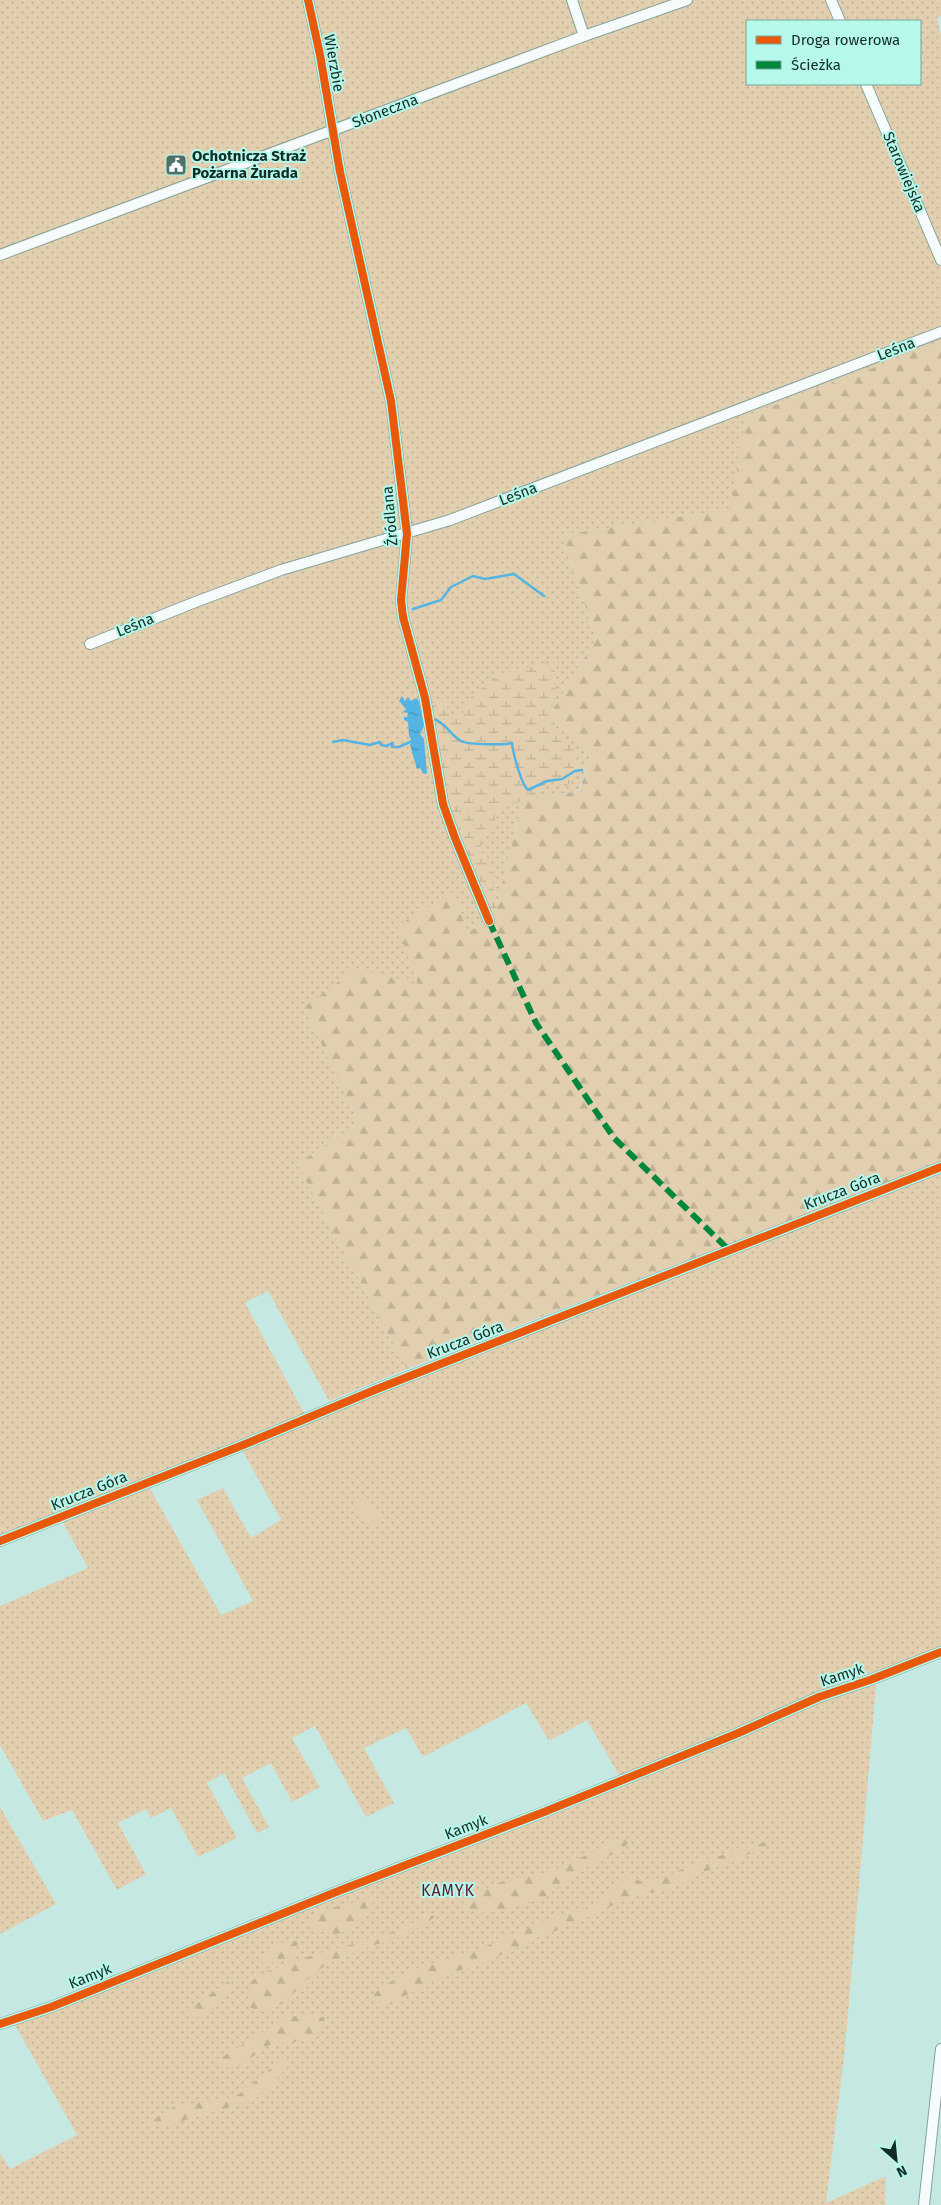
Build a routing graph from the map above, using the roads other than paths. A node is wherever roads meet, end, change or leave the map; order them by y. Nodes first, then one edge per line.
1 (308, 0) edge
2 (572, 0) edge
3 (686, 0) edge
4 (831, 0) edge
5 (840, 20) edge
6 (584, 36) junction
7 (866, 85) edge
8 (331, 132) junction
9 (0, 255) edge
10 (941, 260) edge
11 (941, 332) edge
12 (407, 534) junction
13 (90, 644) dead end
14 (489, 921) dead end
15 (941, 1167) edge
16 (0, 1541) edge
17 (941, 1652) edge
18 (0, 2024) edge
19 (941, 2049) edge
20 (924, 2205) edge

1 - 8 street, Wierzbie
2 - 6 street
3 - 6 street, Słoneczna
4 - 5 street
6 - 8 street, Słoneczna
7 - 10 street, Starowiejska
8 - 9 street, Słoneczna
8 - 12 street, Źródlana
11 - 12 street, Leśna
12 - 13 street, Leśna
12 - 14 street, Źródlana
15 - 16 street, Krucza Góra
17 - 18 street, Kamyk
19 - 20 street

